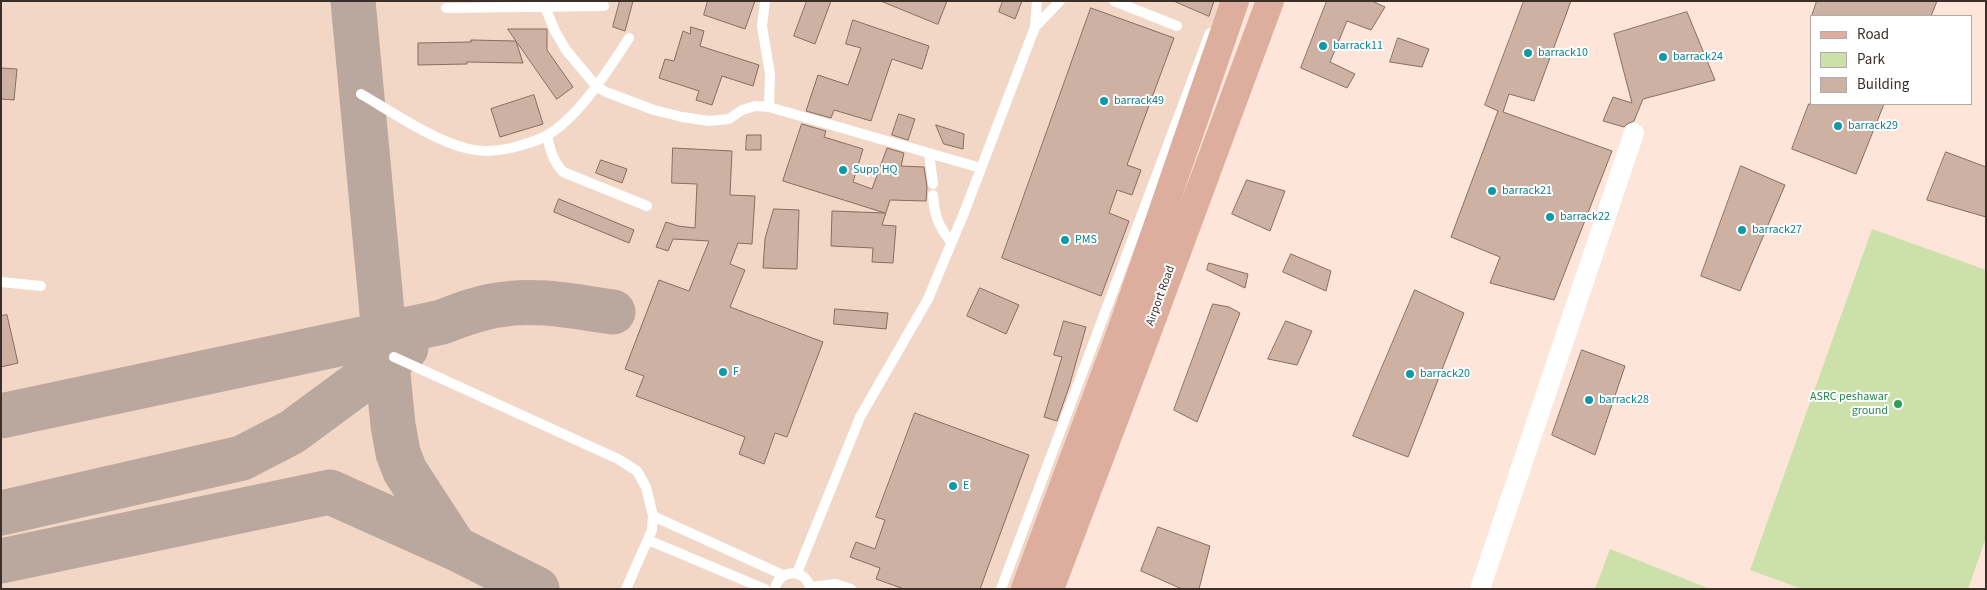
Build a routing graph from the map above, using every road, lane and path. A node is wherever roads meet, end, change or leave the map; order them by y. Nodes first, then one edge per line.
1 (765, 1) edge
2 (1037, 1) edge
3 (1060, 1) edge
4 (1235, 1) edge
5 (1270, 1) edge
6 (1117, 2) edge
7 (604, 6) dead end
8 (545, 7) junction
9 (446, 8) dead end
10 (1177, 26) dead end
11 (1035, 28) junction
12 (1210, 33) dead end
13 (629, 38) dead end
14 (597, 87) junction
15 (361, 94) dead end
16 (769, 107) junction
17 (1634, 133) dead end
18 (547, 135) junction
19 (928, 153) junction
20 (982, 168) junction
21 (647, 206) dead end
22 (951, 242) junction
23 (1, 282) edge
24 (41, 286) dead end
25 (394, 357) dead end
26 (653, 516) junction
27 (648, 540) junction
28 (796, 573) junction
29 (783, 575) junction
30 (810, 588) edge
31 (626, 589) edge
32 (764, 589) edge
33 (776, 589) edge
34 (851, 589) edge
35 (1001, 589) edge
36 (1025, 589) edge
37 (1050, 589) edge
38 (1480, 589) edge

1 - 16 lane
2 - 11 lane
3 - 11 lane
4 - 36 main road
5 - 37 main road, Airport Road
6 - 10 lane
7 - 8 lane
8 - 9 lane
8 - 14 lane
11 - 20 lane
12 - 35 lane
13 - 14 lane
14 - 16 lane
14 - 18 lane
15 - 18 lane
16 - 19 lane
17 - 38 street
18 - 21 lane
19 - 20 lane
19 - 22 lane
20 - 22 lane
22 - 28 lane
23 - 24 lane
25 - 26 lane
26 - 27 lane
26 - 29 lane
27 - 31 lane
27 - 32 lane
28 - 29 lane
28 - 30 lane
29 - 33 lane
30 - 34 lane

